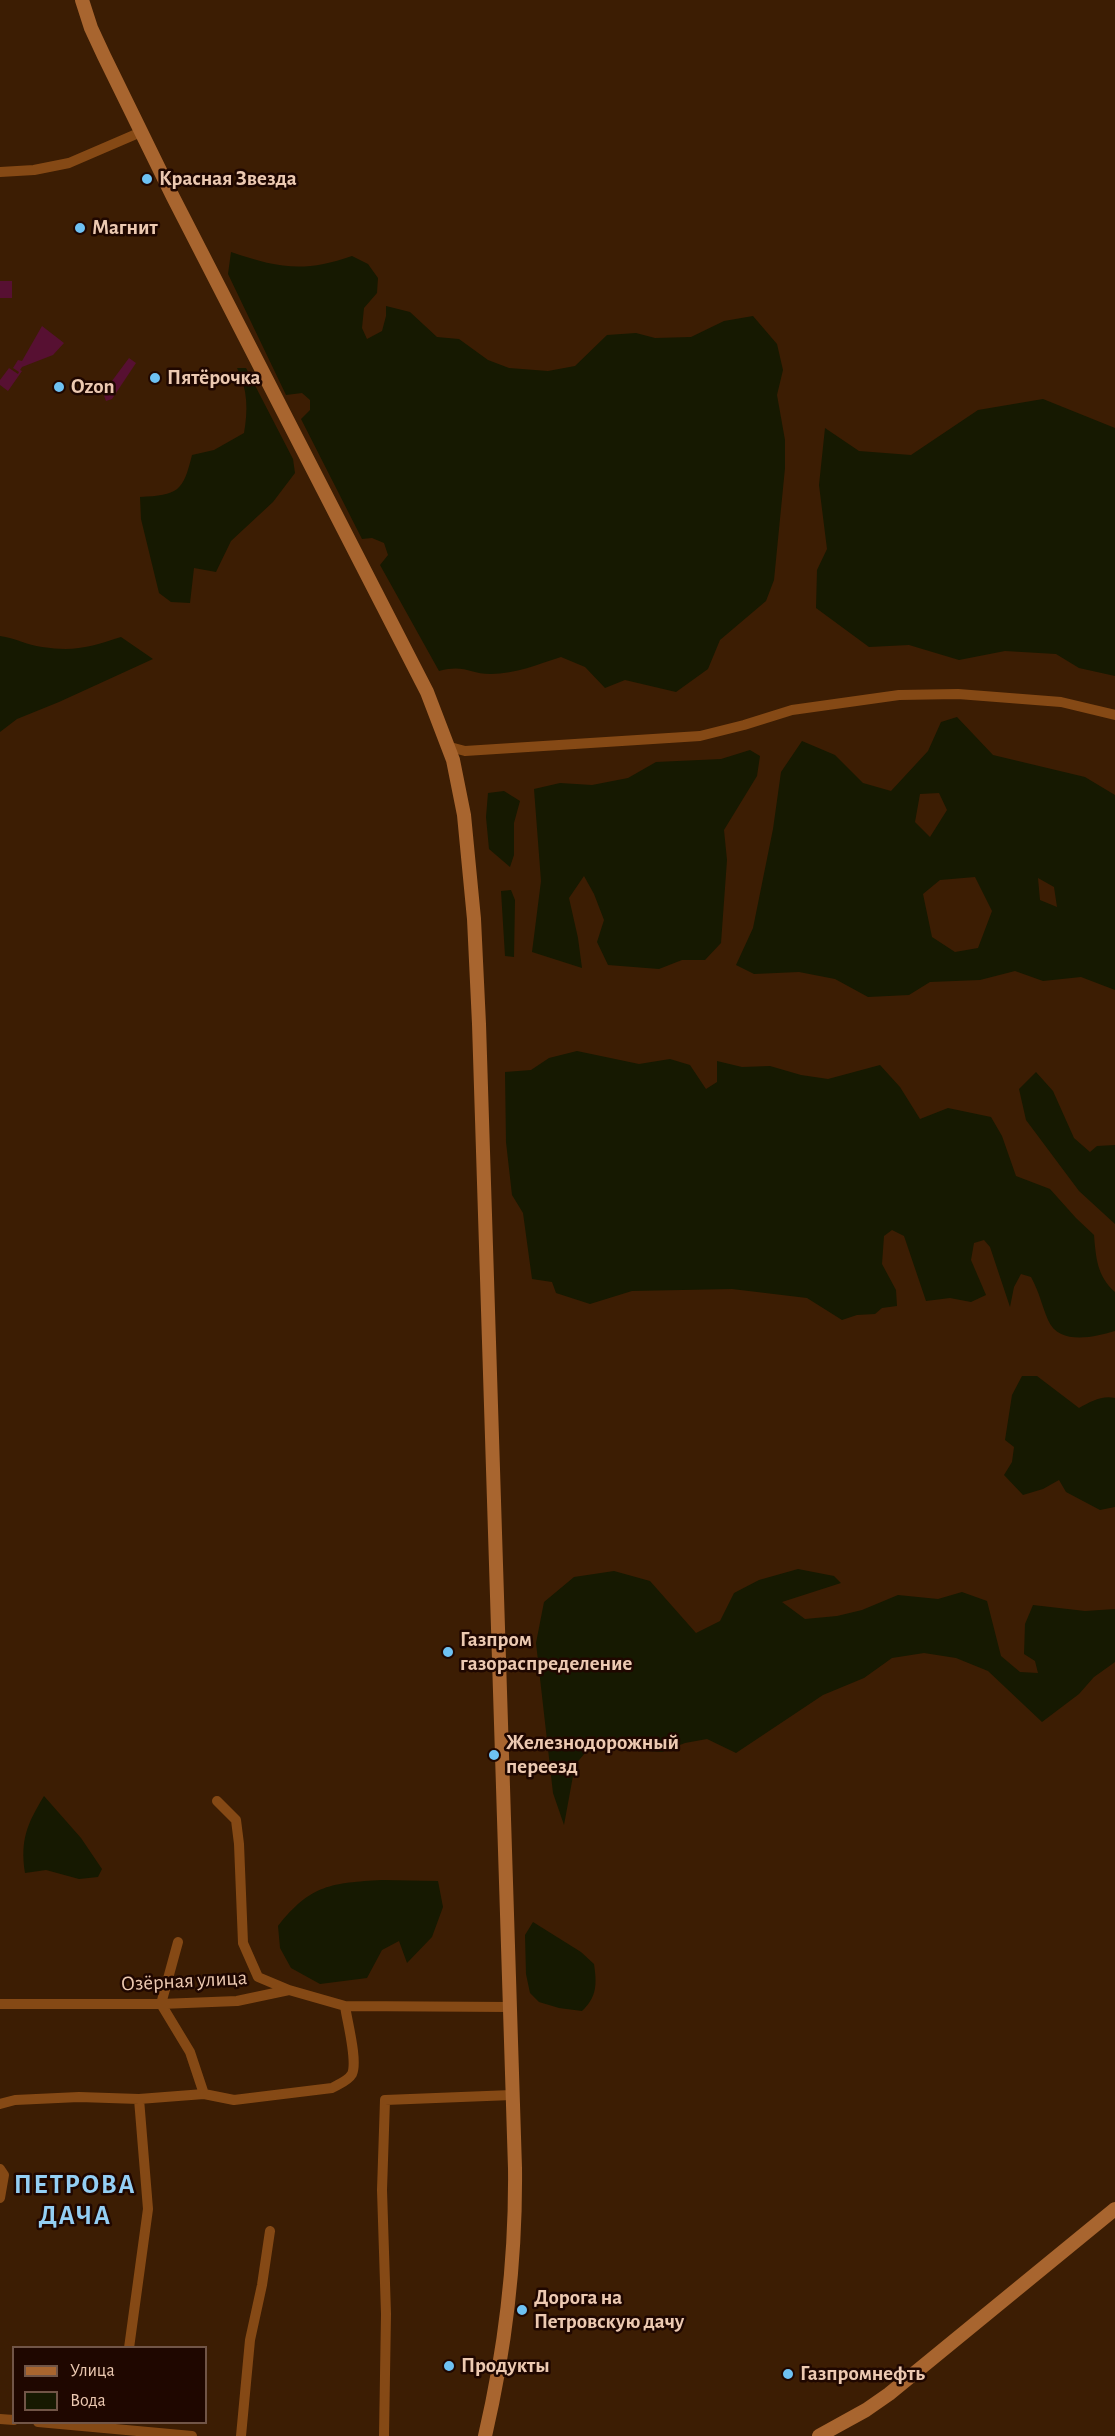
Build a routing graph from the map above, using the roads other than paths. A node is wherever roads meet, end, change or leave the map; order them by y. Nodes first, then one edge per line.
1 (82, 0) edge
2 (141, 132) junction
3 (0, 172) edge
4 (1115, 715) edge
5 (450, 747) junction
6 (217, 1801) dead end
7 (178, 1942) dead end
8 (289, 1990) junction
9 (0, 2004) edge
10 (161, 2004) junction
11 (345, 2006) junction
12 (510, 2007) junction
13 (204, 2094) junction
14 (513, 2095) junction
15 (139, 2099) junction
16 (0, 2104) edge
17 (0, 2169) edge
18 (0, 2198) edge
19 (1115, 2209) edge
20 (270, 2231) dead end
21 (129, 2346) edge
22 (72, 2424) edge
23 (123, 2427) edge
24 (192, 2436) edge
25 (241, 2436) edge
26 (384, 2436) edge
27 (485, 2436) edge
28 (819, 2436) edge

1 - 2 main road
2 - 3 street
2 - 5 main road
4 - 5 street
5 - 12 main road
6 - 8 street
7 - 10 street
8 - 10 street, Озёрная улица
8 - 11 street, Озёрная улица
9 - 10 street, Озёрная улица
10 - 13 street
11 - 12 street, Озёрная улица
11 - 13 street
12 - 14 main road
13 - 15 street
14 - 26 street
14 - 27 main road
15 - 16 street
15 - 21 street
17 - 18 street
19 - 28 main road
20 - 25 street
22 - 23 street
23 - 24 street

